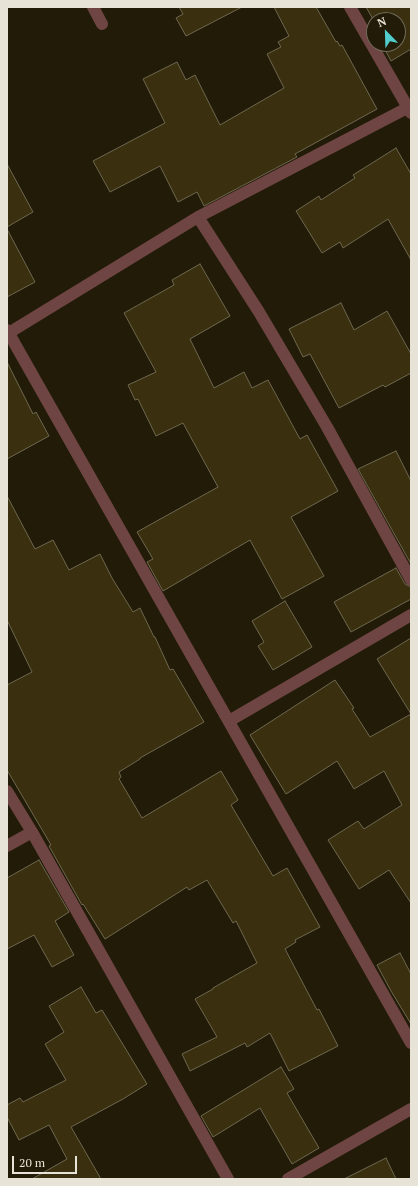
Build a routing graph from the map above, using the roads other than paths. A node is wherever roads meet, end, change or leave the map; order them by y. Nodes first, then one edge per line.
1 (93, 7) edge
2 (350, 7) edge
3 (102, 24) dead end
4 (410, 108) edge
5 (198, 218) junction
6 (8, 332) edge
7 (411, 580) edge
8 (411, 615) edge
9 (229, 721) junction
10 (7, 791) edge
11 (32, 832) junction
12 (7, 846) edge
13 (411, 1043) edge
14 (411, 1109) edge
15 (228, 1179) edge
16 (288, 1179) edge

1 - 3 street
2 - 4 street
4 - 5 street
5 - 6 street
5 - 7 street
6 - 9 street
8 - 9 street
9 - 13 street
10 - 11 street
11 - 12 street
11 - 15 street
14 - 16 street

